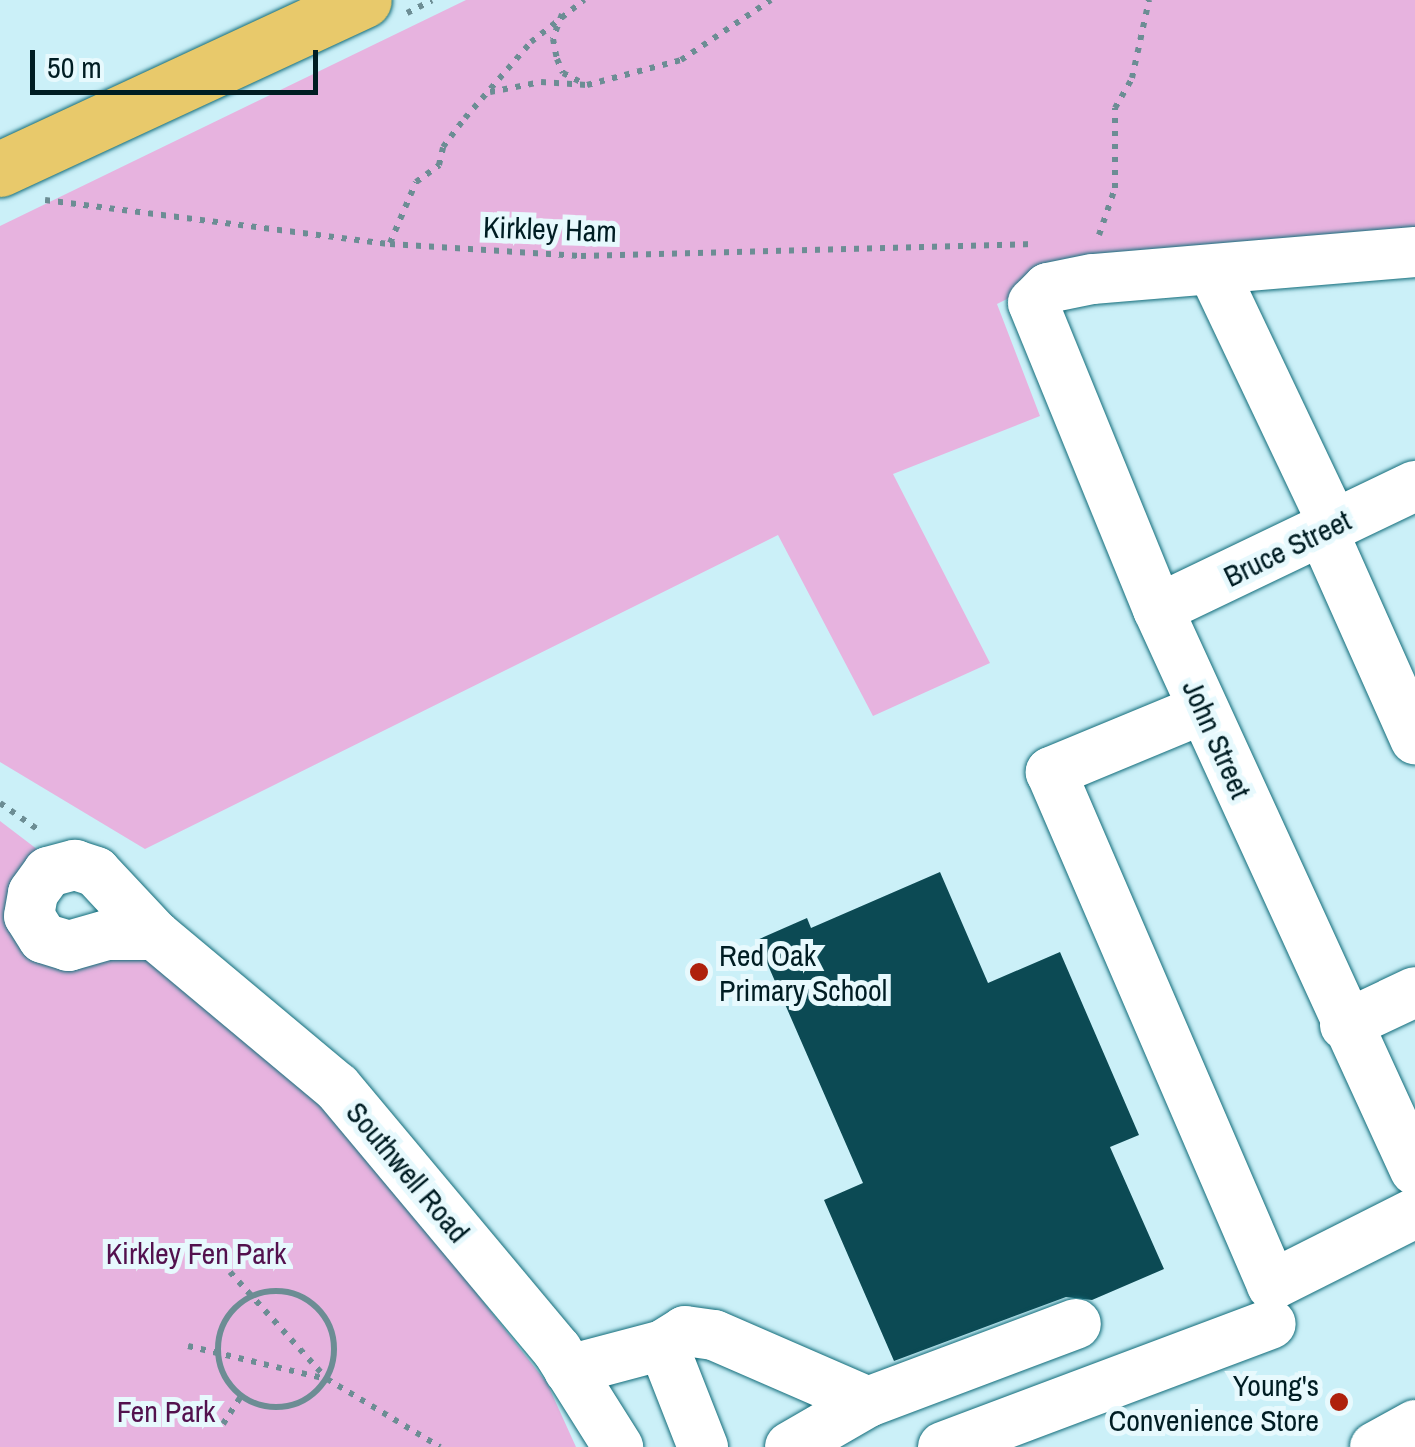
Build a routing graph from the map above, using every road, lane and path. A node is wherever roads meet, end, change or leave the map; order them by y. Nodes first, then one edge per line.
1 (364, 0) edge
2 (584, 0) edge
3 (771, 0) edge
4 (1149, 0) edge
5 (563, 12) junction
6 (587, 85) junction
7 (490, 92) junction
8 (4, 167) edge
9 (390, 244) junction
10 (1039, 244) dead end
11 (1415, 252) edge
12 (1088, 268) junction
13 (1214, 273) junction
14 (1415, 486) edge
15 (1329, 529) junction
16 (1158, 609) junction
17 (1204, 709) junction
18 (1415, 740) edge
19 (155, 935) dead end
20 (1415, 992) edge
21 (1344, 1025) junction
22 (1415, 1170) edge
23 (1415, 1213) edge
24 (230, 1272) dead end
25 (248, 1296) junction
26 (1076, 1324) dead end
27 (1272, 1324) dead end
28 (188, 1346) dead end
29 (663, 1346) junction
30 (217, 1351) junction
31 (569, 1370) junction
32 (327, 1379) junction
33 (242, 1395) junction
34 (868, 1402) junction
35 (223, 1424) dead end
36 (1415, 1426) edge
37 (970, 1443) edge
38 (440, 1447) edge
39 (618, 1447) edge
40 (703, 1447) edge
41 (790, 1447) edge
42 (1376, 1447) edge

1 - 8 highway
2 - 5 path
3 - 6 path
4 - 12 path
5 - 6 path
5 - 7 path
6 - 7 path
7 - 9 path
8 - 9 path, Kirkley Ham
9 - 10 path, Kirkley Ham
11 - 13 street
12 - 13 street
12 - 16 street, John Street
13 - 15 street
14 - 15 street, Bruce Street
15 - 16 street, Bruce Street
15 - 18 street
16 - 17 street, John Street
17 - 21 street, John Street
17 - 23 street
19 - 31 street, Southwell Road
20 - 21 street
21 - 22 street, John Street
24 - 25 path
25 - 30 path
25 - 32 path
25 - 32 path
26 - 34 street
27 - 37 street
28 - 30 path
29 - 31 street
29 - 34 street
29 - 40 street
30 - 32 path
30 - 33 path
31 - 39 street, Southwell Road
32 - 33 path
32 - 38 path
33 - 35 path
34 - 41 street
36 - 42 street

